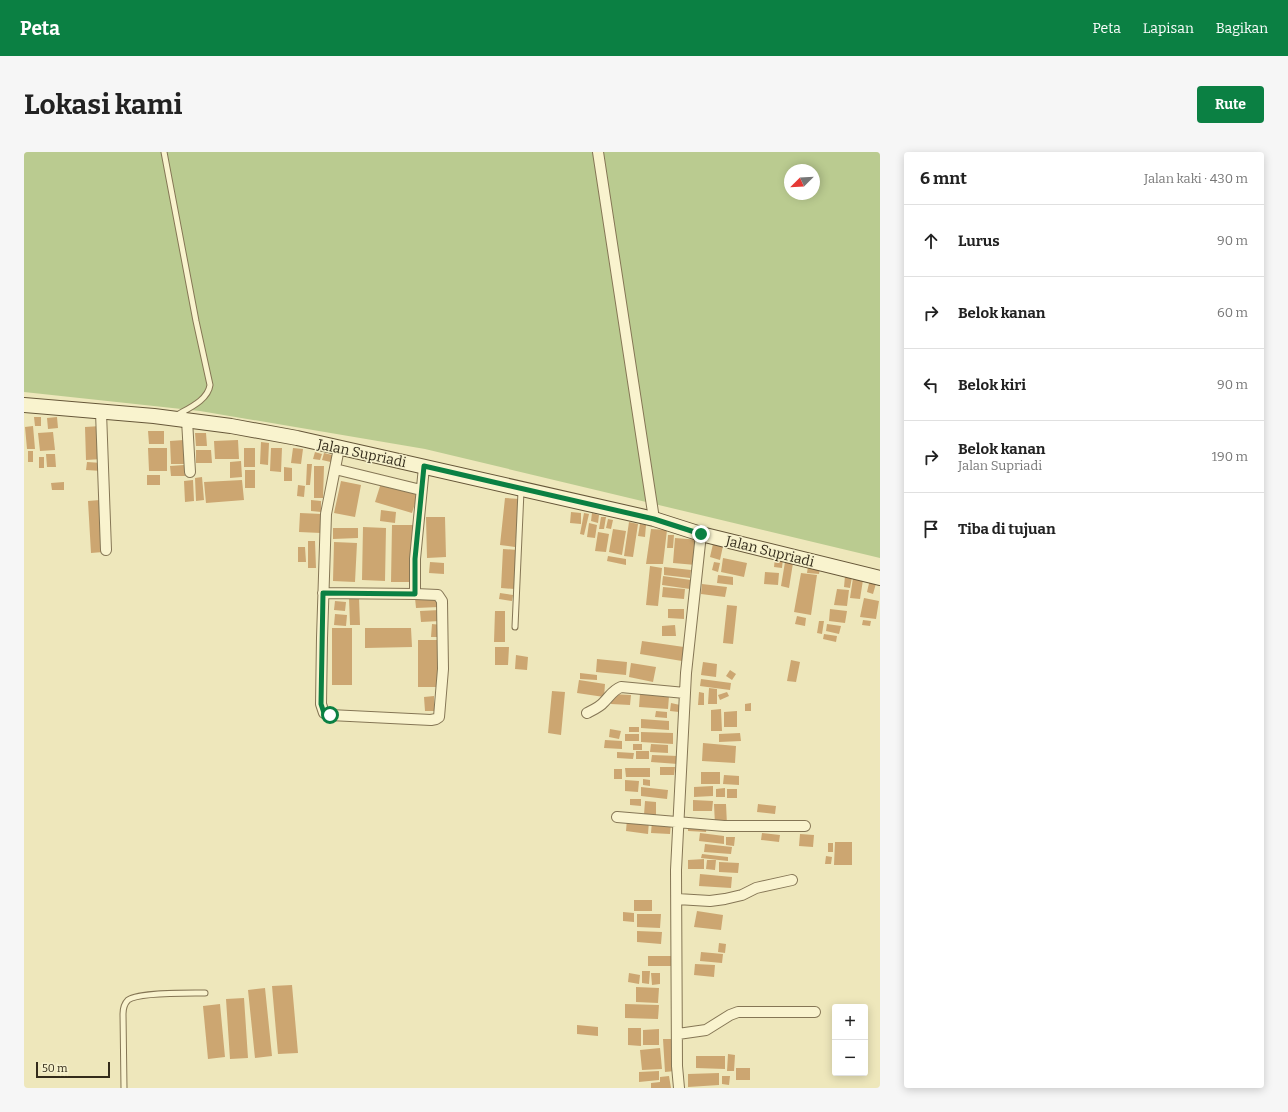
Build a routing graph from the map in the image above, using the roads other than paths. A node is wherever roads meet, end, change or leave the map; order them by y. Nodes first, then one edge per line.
1 (164, 152) edge
2 (598, 152) edge
3 (24, 405) edge
4 (101, 412) junction
5 (172, 418) junction
6 (187, 420) junction
7 (339, 448) junction
8 (424, 466) junction
9 (335, 469) junction
10 (190, 472) dead end
11 (521, 489) junction
12 (421, 490) junction
13 (654, 519) junction
14 (701, 534) junction
15 (106, 550) dead end
16 (880, 578) edge
17 (323, 593) junction
18 (415, 594) junction
19 (515, 627) dead end
20 (685, 693) junction
21 (587, 713) dead end
22 (617, 817) dead end
23 (679, 822) junction
24 (805, 826) dead end
25 (792, 880) dead end
26 (677, 899) junction
27 (205, 993) dead end
28 (815, 1012) dead end
29 (678, 1034) junction
30 (124, 1088) edge
31 (679, 1088) edge

1 - 5 lane
2 - 13 street
3 - 4 main road, Jalan Supriadi
4 - 5 main road, Jalan Supriadi
4 - 15 street
5 - 6 main road, Jalan Supriadi
6 - 7 main road, Jalan Supriadi
6 - 10 street
7 - 8 main road, Jalan Supriadi
7 - 9 street
8 - 11 main road, Jalan Supriadi
8 - 12 street
9 - 12 street
9 - 17 street
11 - 13 main road, Jalan Supriadi
11 - 19 lane
12 - 18 street
13 - 14 main road, Jalan Supriadi
14 - 16 main road, Jalan Supriadi
14 - 20 street
17 - 18 street
17 - 18 street
20 - 21 street
20 - 23 street
22 - 23 street
23 - 24 street
23 - 26 street
25 - 26 street
26 - 29 street
27 - 30 lane
28 - 29 street
29 - 31 street

